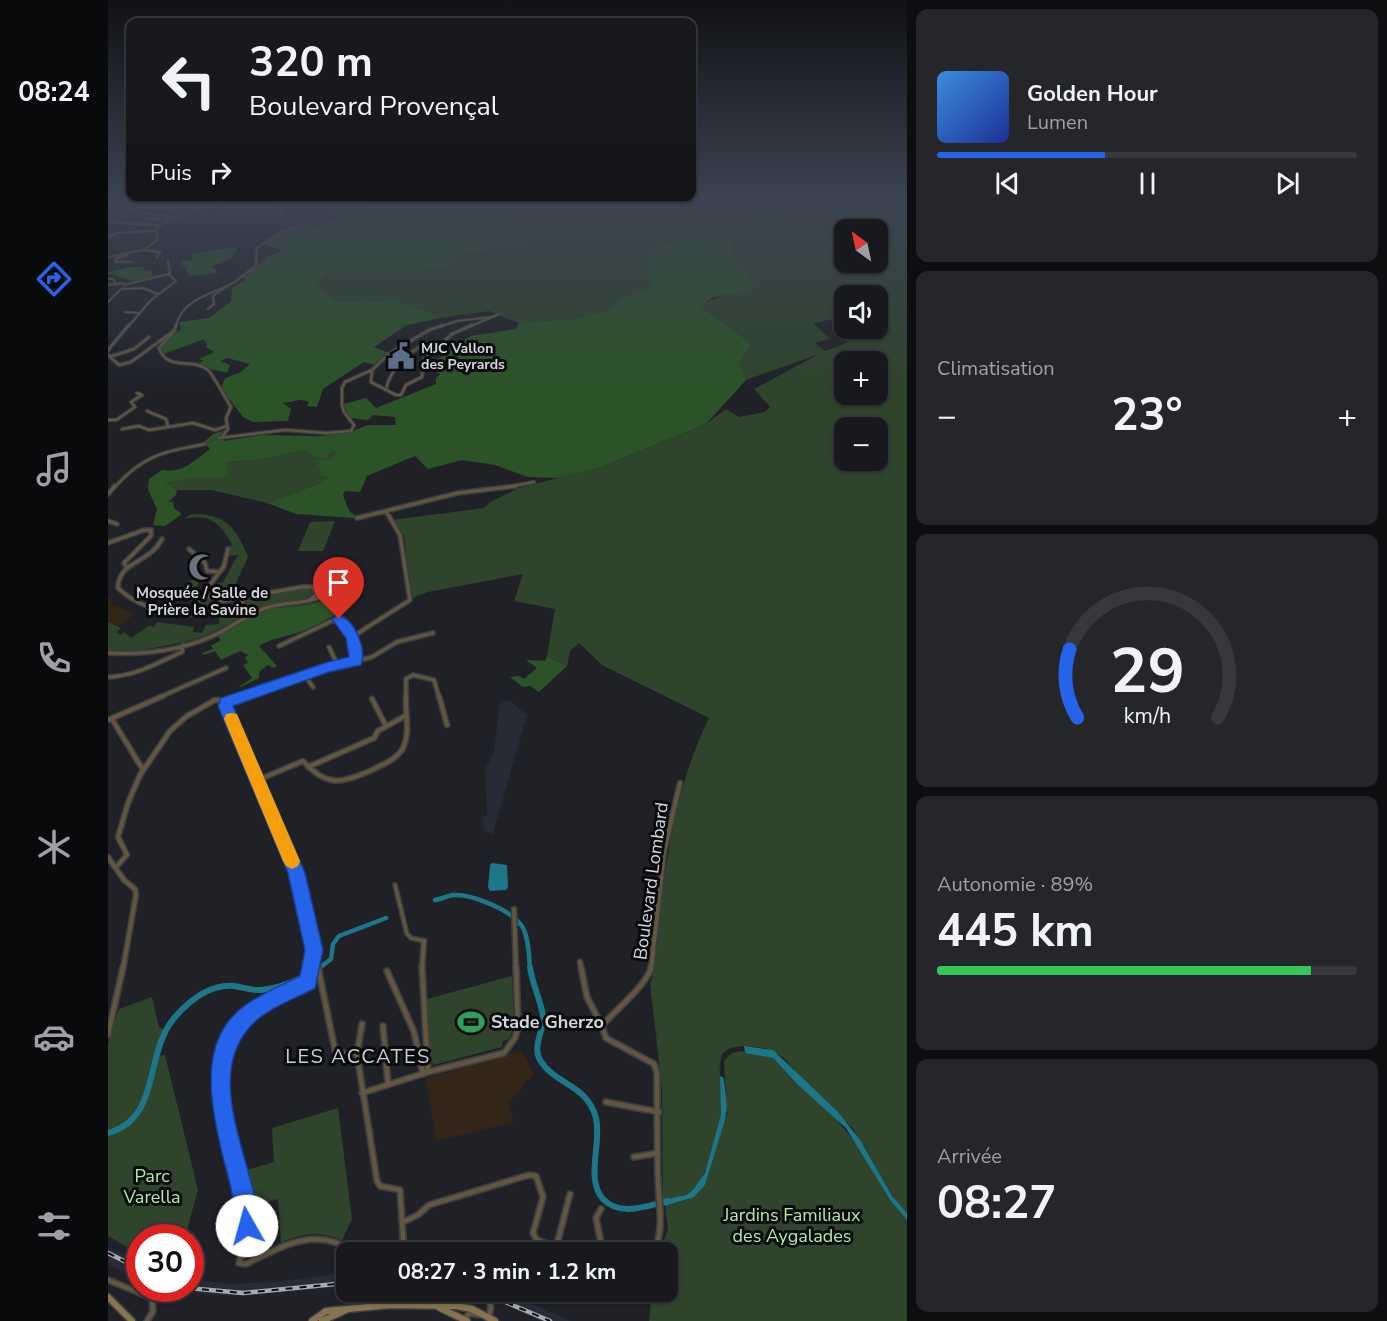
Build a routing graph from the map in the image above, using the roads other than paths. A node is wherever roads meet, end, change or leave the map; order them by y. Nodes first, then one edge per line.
1 (168, 264) edge
2 (256, 264) edge
3 (168, 274) junction
4 (108, 278) edge
5 (108, 285) edge
6 (116, 285) junction
7 (124, 285) junction
8 (121, 289) junction
9 (216, 289) junction
10 (158, 294) junction
11 (108, 302) edge
12 (208, 309) dead end
13 (125, 312) dead end
14 (139, 313) junction
15 (499, 314) dead end
16 (491, 317) junction
17 (176, 329) junction
18 (150, 337) dead end
19 (437, 346) junction
20 (108, 351) edge
21 (110, 356) edge
22 (372, 370) junction
23 (386, 388) junction
24 (137, 393) dead end
25 (147, 411) dead end
26 (108, 420) edge
27 (168, 426) junction
28 (227, 426) junction
29 (122, 429) dead end
30 (205, 444) tunnel mouth
31 (534, 482) dead end
32 (108, 494) edge
33 (386, 511) junction
34 (357, 518) dead end
35 (108, 521) edge
36 (117, 524) dead end
37 (162, 539) dead end
38 (108, 543) edge
39 (189, 549) dead end
40 (228, 549) dead end
41 (126, 566) junction
42 (220, 572) junction
43 (311, 586) junction
44 (253, 594) junction
45 (305, 602) junction
46 (433, 633) dead end
47 (352, 637) junction
48 (183, 645) junction
49 (279, 646) dead end
50 (329, 647) dead end
51 (108, 653) edge
52 (356, 661) junction
53 (338, 665) junction
54 (226, 668) dead end
55 (305, 676) junction
56 (108, 677) edge
57 (313, 687) dead end
58 (372, 699) dead end
59 (226, 702) junction
60 (405, 716) junction
61 (110, 720) edge
62 (447, 725) dead end
63 (386, 726) junction
64 (308, 767) junction
65 (143, 770) junction
66 (258, 780) junction
67 (680, 783) dead end
68 (108, 857) edge
69 (116, 867) junction
70 (395, 885) dead end
71 (514, 909) dead end
72 (423, 941) joint
73 (314, 950) junction
74 (580, 962) dead end
75 (387, 971) dead end
76 (362, 1024) dead end
77 (383, 1026) dead end
78 (602, 1026) junction
79 (108, 1035) edge
80 (357, 1054) junction
81 (425, 1073) junction
82 (388, 1084) junction
83 (362, 1093) junction
84 (606, 1102) dead end
85 (659, 1112) junction
86 (658, 1153) junction
87 (634, 1156) dead end
88 (570, 1194) dead end
89 (601, 1209) dead end
90 (403, 1222) junction
91 (336, 1242) edge
92 (404, 1242) edge
93 (542, 1242) edge
94 (558, 1242) edge
95 (601, 1242) edge
96 (658, 1242) edge
97 (108, 1280) edge
98 (109, 1301) edge
99 (490, 1302) edge
100 (437, 1306) junction
101 (350, 1308) junction
102 (323, 1320) edge
103 (491, 1320) edge
104 (132, 1321) edge
105 (147, 1321) edge
106 (312, 1321) edge
107 (465, 1321) edge

1 - 3 street
2 - 9 street
3 - 7 street
3 - 10 street
4 - 6 street
5 - 6 street
6 - 7 street
7 - 8 street
8 - 10 street
8 - 11 street
9 - 12 street
9 - 17 street
10 - 14 street
13 - 14 street
14 - 20 street
15 - 16 street
16 - 19 street
16 - 22 street
17 - 21 street
17 - 28 street
18 - 21 street
19 - 23 street
19 - 23 street
22 - 23 street
22 - 28 street
24 - 26 street
25 - 27 street
27 - 28 street
27 - 29 street
30 - 32 street
31 - 33 street
33 - 34 street
33 - 47 street
35 - 36 street
37 - 41 street
38 - 41 street
39 - 42 street
40 - 42 street
41 - 44 street
42 - 44 street
43 - 44 street
43 - 45 street
43 - 45 street
45 - 48 street
46 - 52 street
47 - 49 street
47 - 52 street
48 - 51 street
48 - 56 street
50 - 53 street
52 - 53 street
53 - 55 street
54 - 61 street
55 - 57 street
55 - 59 street
58 - 63 street
59 - 65 street
59 - 66 street
60 - 62 street
60 - 63 street
60 - 64 street
61 - 65 street
63 - 64 street
64 - 66 street
65 - 69 street
66 - 73 street
67 - 78 street, Boulevard Lombard
68 - 69 street
69 - 79 street
70 - 72 street
71 - 81 street
72 - 81 street
73 - 80 street
73 - 91 street
74 - 78 street
75 - 81 street
76 - 80 street
77 - 82 street
78 - 85 street
80 - 83 street
81 - 82 street
82 - 83 street
83 - 90 street
84 - 85 street
85 - 86 street
86 - 87 street
86 - 96 street
88 - 94 street
89 - 95 street
90 - 92 street
90 - 93 street
97 - 105 street
98 - 104 main road
99 - 103 street
100 - 101 main road
100 - 103 main road
100 - 107 main road
101 - 102 main road
101 - 106 main road
103 - 107 street

